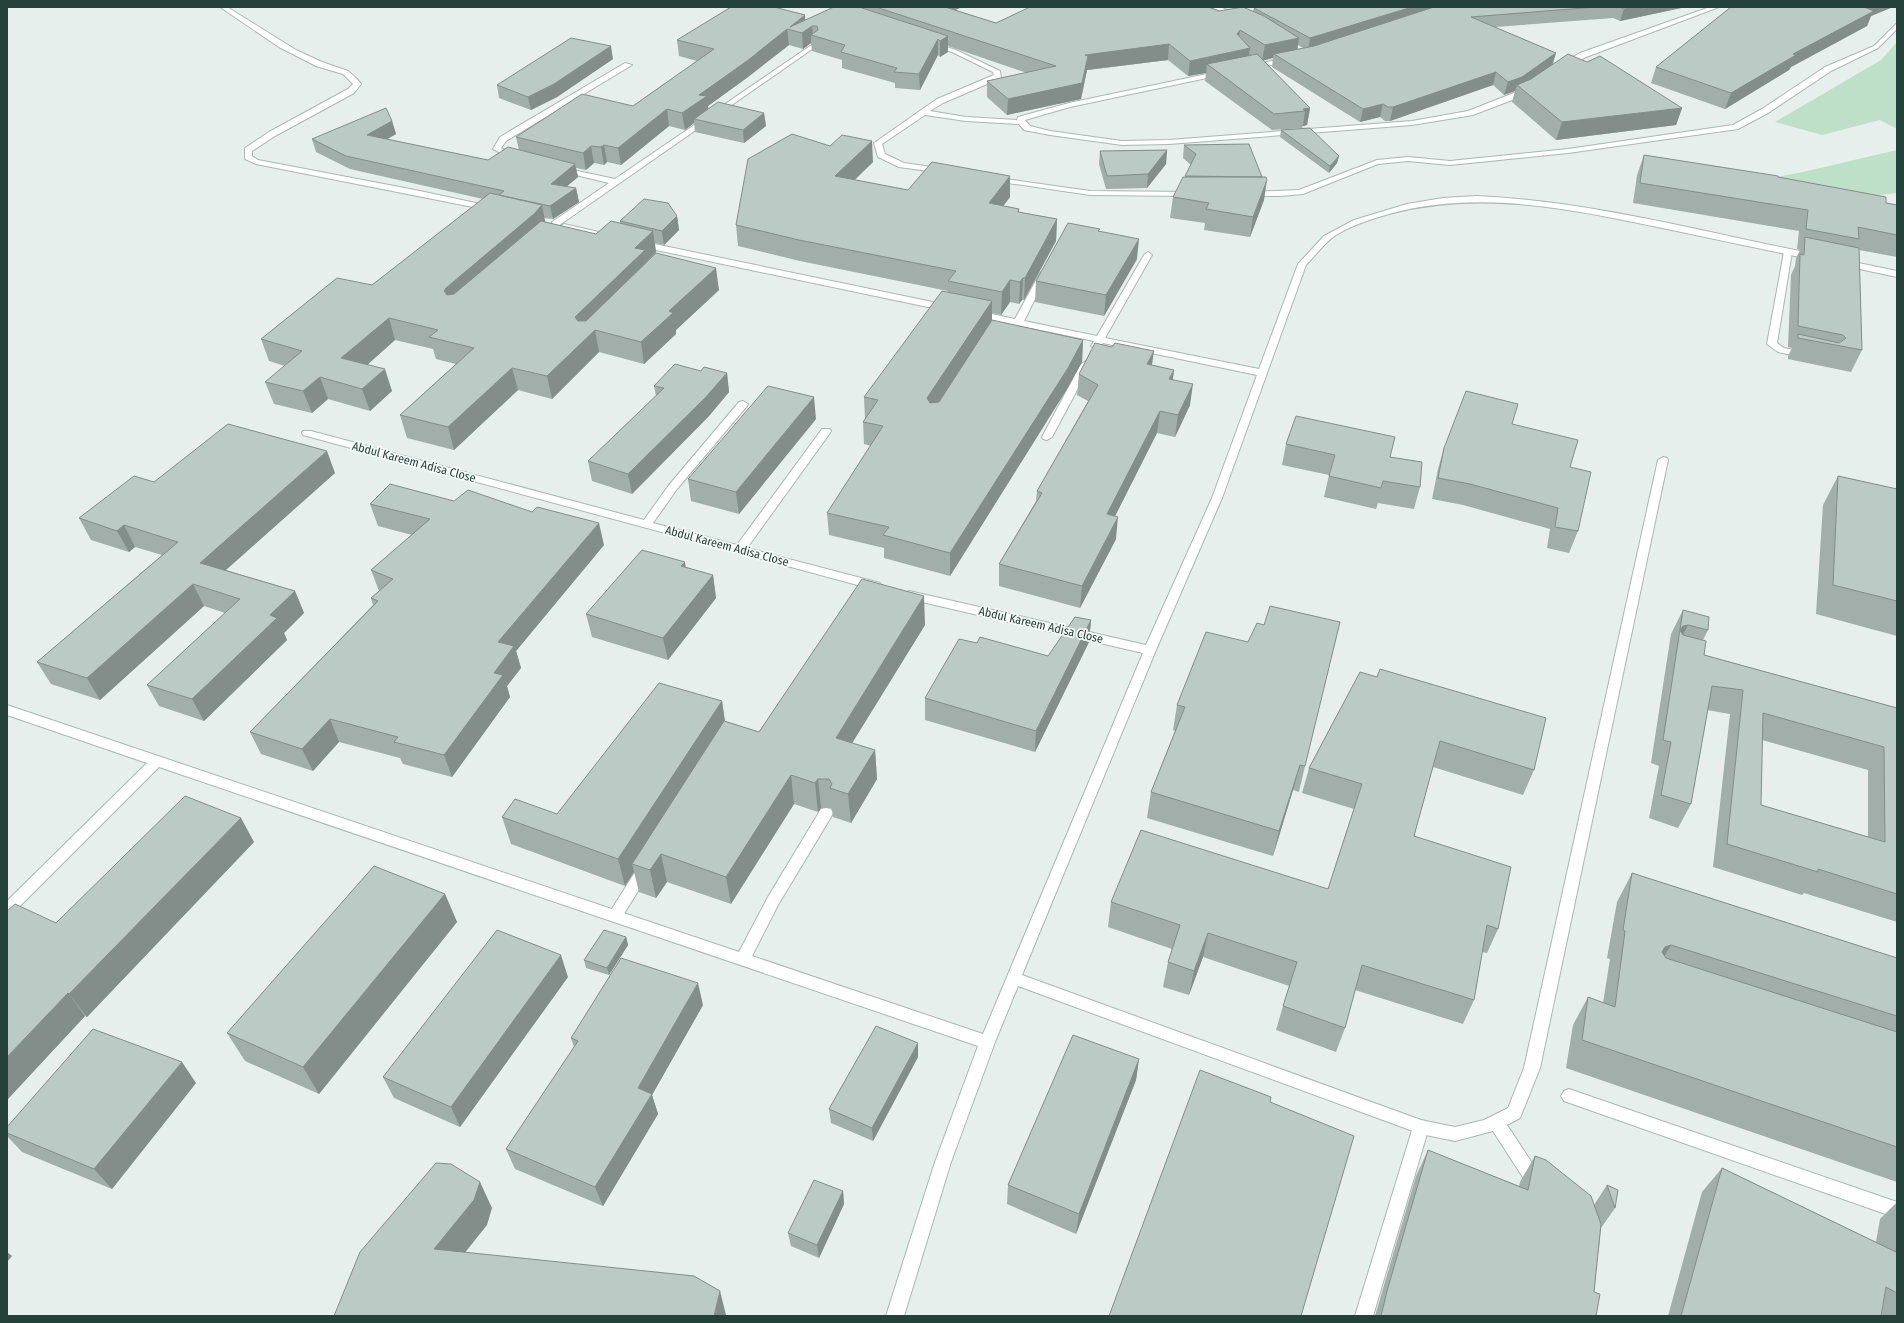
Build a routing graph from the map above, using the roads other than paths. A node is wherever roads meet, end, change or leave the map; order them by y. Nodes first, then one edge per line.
1 (223, 7) edge
2 (1214, 7) edge
3 (1716, 7) edge
4 (1244, 20) edge
5 (1897, 25) edge
6 (924, 41) edge
7 (816, 44) edge
8 (1293, 58) edge
9 (628, 65) dead end
10 (1557, 68) edge
11 (1533, 85) edge
12 (922, 112) junction
13 (1021, 122) junction
14 (524, 159) edge
15 (555, 167) edge
16 (949, 172) edge
17 (988, 178) edge
18 (616, 182) junction
19 (1200, 194) edge
20 (1240, 194) edge
21 (496, 211) edge
22 (551, 223) junction
23 (547, 233) edge
24 (1788, 252) junction
25 (1148, 255) dead end
26 (1050, 262) edge
27 (1897, 274) edge
28 (954, 310) edge
29 (969, 313) edge
30 (1018, 323) junction
31 (1099, 340) junction
32 (1815, 358) edge
33 (1262, 373) junction
34 (743, 404) dead end
35 (826, 430) dead end
36 (307, 433) dead end
37 (1046, 436) dead end
38 (1663, 460) dead end
39 (646, 525) junction
40 (739, 550) junction
41 (884, 588) edge
42 (900, 592) edge
43 (1150, 650) junction
44 (7, 710) edge
45 (157, 761) junction
46 (826, 813) dead end
47 (652, 857) edge
48 (7, 910) edge
49 (614, 916) junction
50 (743, 959) junction
51 (1013, 978) junction
52 (987, 1042) junction
53 (1569, 1096) dead end
54 (1496, 1122) junction
55 (1421, 1127) junction
56 (1553, 1193) edge
57 (1897, 1210) edge
58 (895, 1316) edge
59 (1364, 1316) edge

1 - 21 street
2 - 4 street
3 - 10 street
5 - 20 street
6 - 12 street
7 - 18 street
8 - 13 street
9 - 14 street
11 - 13 street
12 - 13 street
12 - 16 street
15 - 18 street
17 - 19 street
18 - 22 street
22 - 23 street
22 - 28 street
24 - 27 street
24 - 32 street
24 - 33 street
25 - 31 street
26 - 30 street
29 - 30 street
30 - 31 street
31 - 33 street
31 - 37 street
33 - 43 street
34 - 39 street
35 - 40 street
36 - 39 street, Abdul Kareem Adisa Close
38 - 54 street
39 - 40 street, Abdul Kareem Adisa Close
40 - 41 street, Abdul Kareem Adisa Close
42 - 43 street, Abdul Kareem Adisa Close
43 - 51 street
44 - 45 street
45 - 48 street
45 - 49 street
46 - 50 street
47 - 49 street
49 - 50 street
50 - 52 street
51 - 52 street
51 - 55 street
52 - 58 street
53 - 57 street
54 - 55 street
54 - 56 street
55 - 59 street

